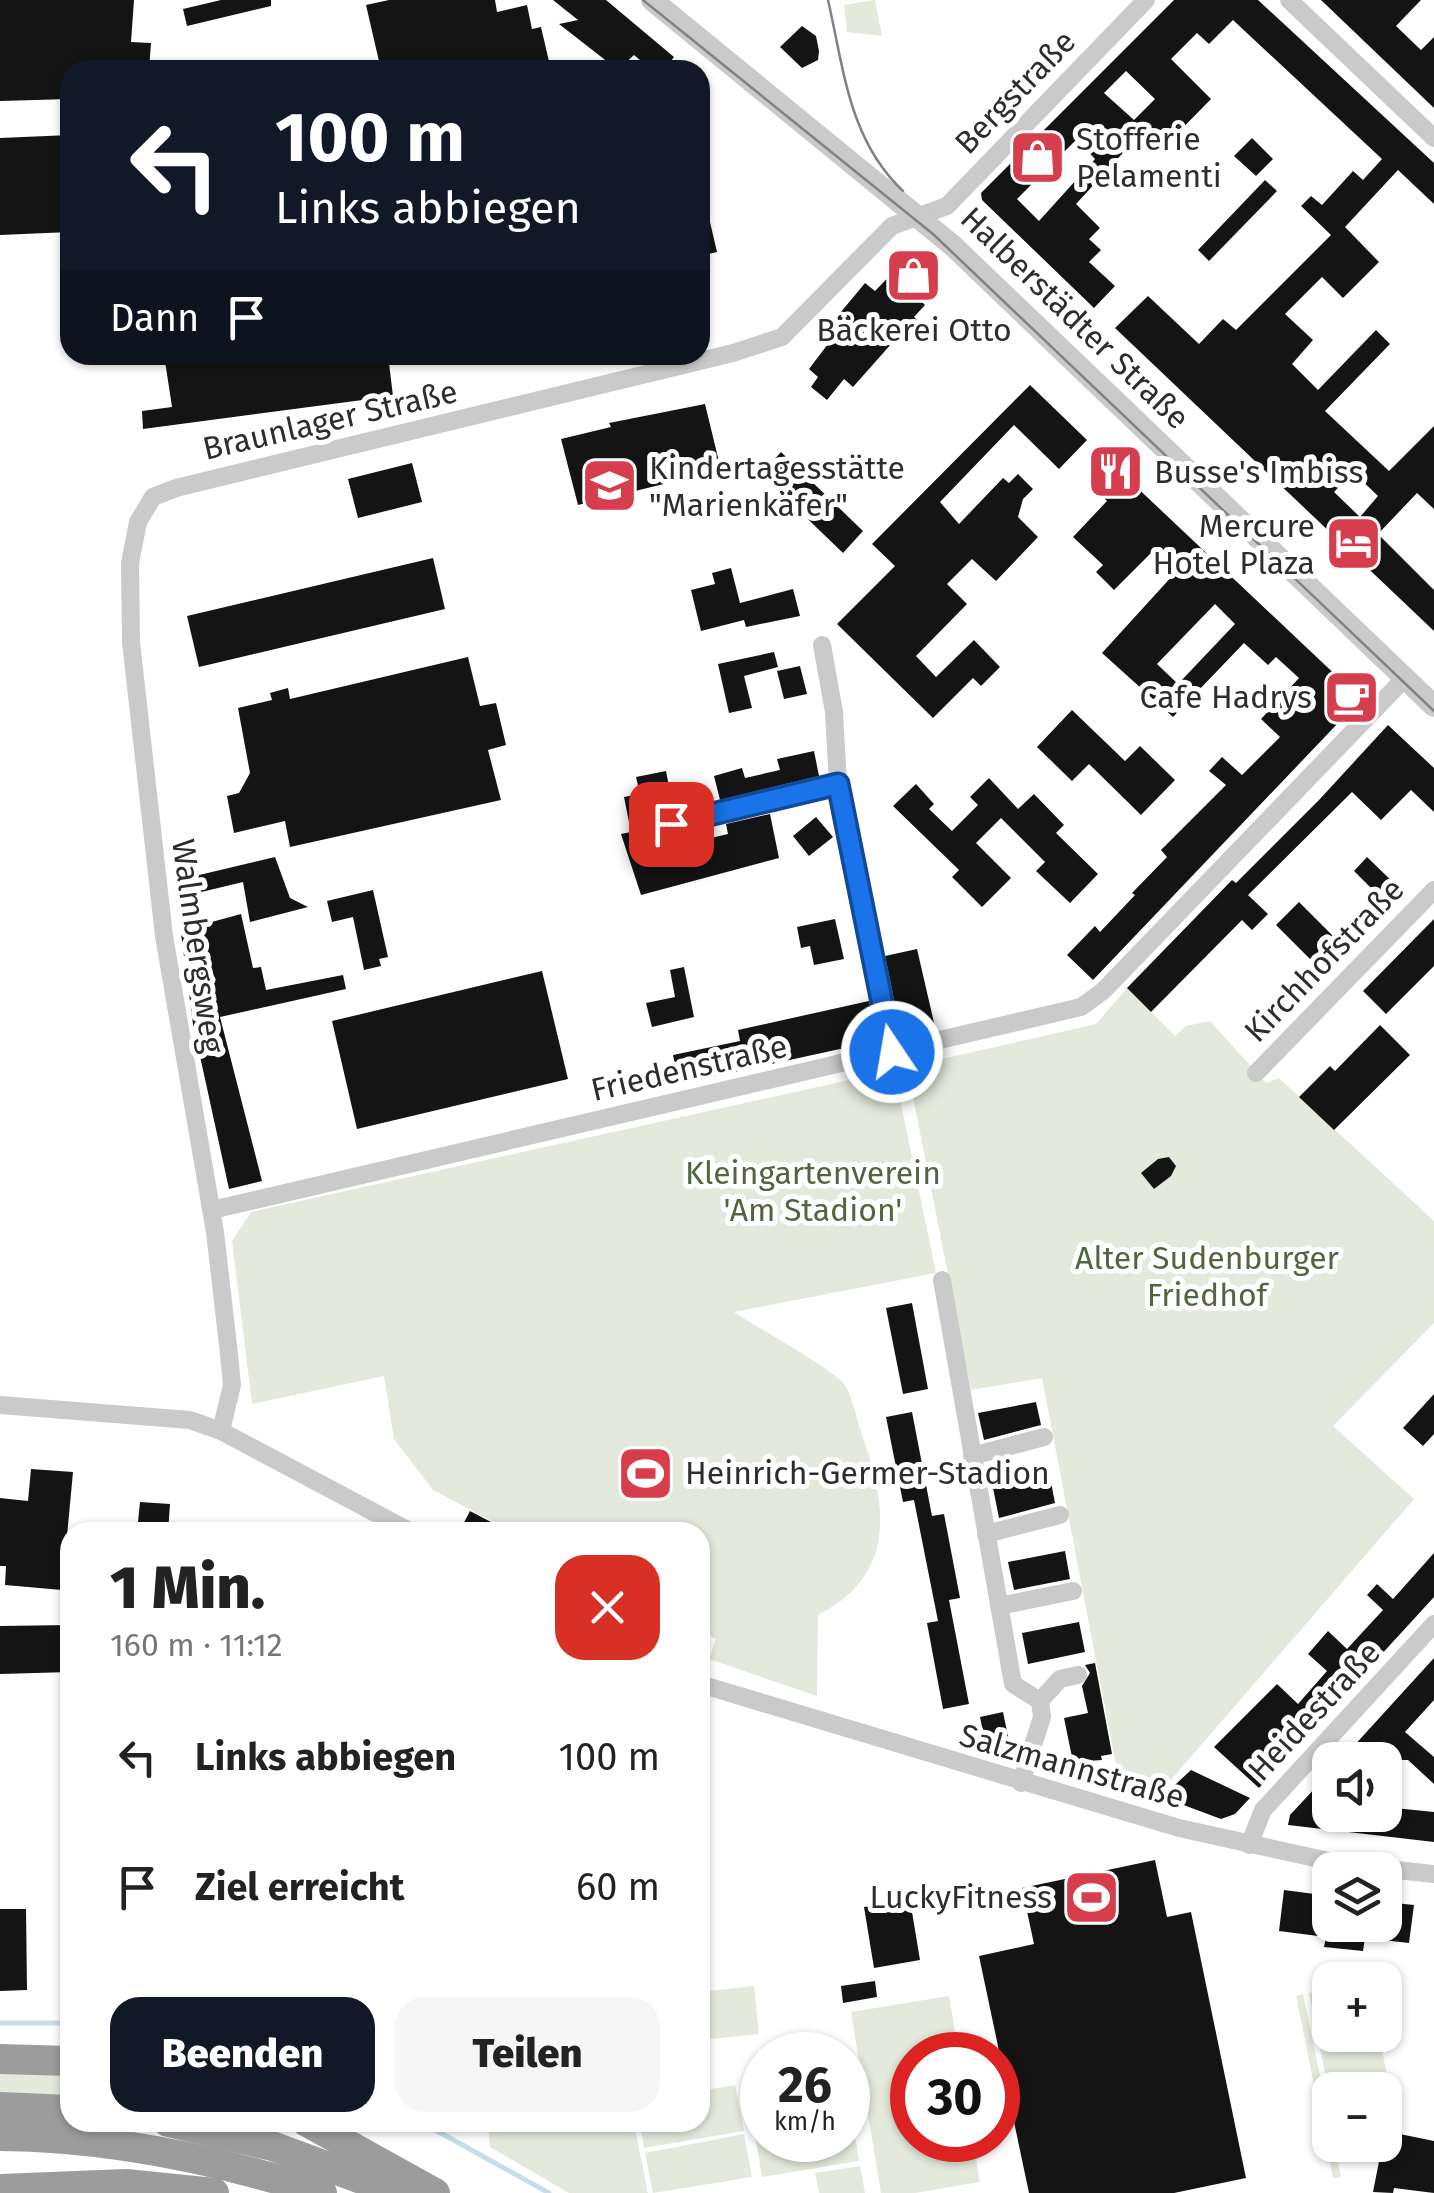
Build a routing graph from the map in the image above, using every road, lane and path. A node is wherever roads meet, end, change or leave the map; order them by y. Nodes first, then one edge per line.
1 (652, 0) edge
2 (1146, 0) edge
3 (1289, 0) edge
4 (1434, 138) edge
5 (922, 218) junction
6 (710, 358) edge
7 (681, 365) edge
8 (176, 488) joint
9 (822, 645) dead end
10 (1405, 678) junction
11 (1434, 706) edge
12 (838, 784) junction
13 (671, 824) dead end
14 (1434, 890) edge
15 (892, 1052) junction
16 (1256, 1073) dead end
17 (212, 1210) junction
18 (942, 1280) dead end
19 (0, 1405) edge
20 (221, 1431) junction
21 (1044, 1438) dead end
22 (972, 1456) junction
23 (1060, 1514) dead end
24 (391, 1522) edge
25 (986, 1534) junction
26 (1073, 1591) dead end
27 (999, 1606) junction
28 (1434, 1624) edge
29 (1078, 1675) dead end
30 (710, 1687) edge
31 (1040, 1700) junction
32 (1021, 1783) junction
33 (1249, 1845) junction
34 (1434, 1874) edge
35 (0, 2060) edge
36 (60, 2061) edge
37 (0, 2107) edge
38 (60, 2110) edge
39 (211, 2132) edge
40 (326, 2132) edge
41 (0, 2136) edge
42 (0, 2189) edge
43 (214, 2193) edge
44 (322, 2193) edge
45 (399, 2193) edge
46 (435, 2193) edge

1 - 5 street, Halberstädter Straße
2 - 5 street, Bergstraße
3 - 4 street
5 - 6 street, Braunlager Straße
5 - 10 street, Halberstädter Straße
7 - 8 street, Braunlager Straße
8 - 17 street, Walmbergsweg
9 - 12 street
10 - 11 street, Halberstädter Straße
10 - 15 street, Friedenstraße
12 - 13 street
12 - 15 street
14 - 16 street, Kirchhofstraße
15 - 17 street, Friedenstraße
17 - 20 street, Walmbergsweg
18 - 22 street
19 - 20 street
20 - 24 street
21 - 22 street
22 - 25 street
23 - 25 street
25 - 27 street
26 - 27 street
27 - 31 street
28 - 33 street, Heidestraße
29 - 31 street
30 - 32 street, Salzmannstraße
31 - 32 street
32 - 33 street, Salzmannstraße
33 - 34 street, Salzmannstraße
35 - 36 highway
37 - 38 highway
39 - 45 highway
40 - 46 highway
41 - 44 highway
42 - 43 highway

